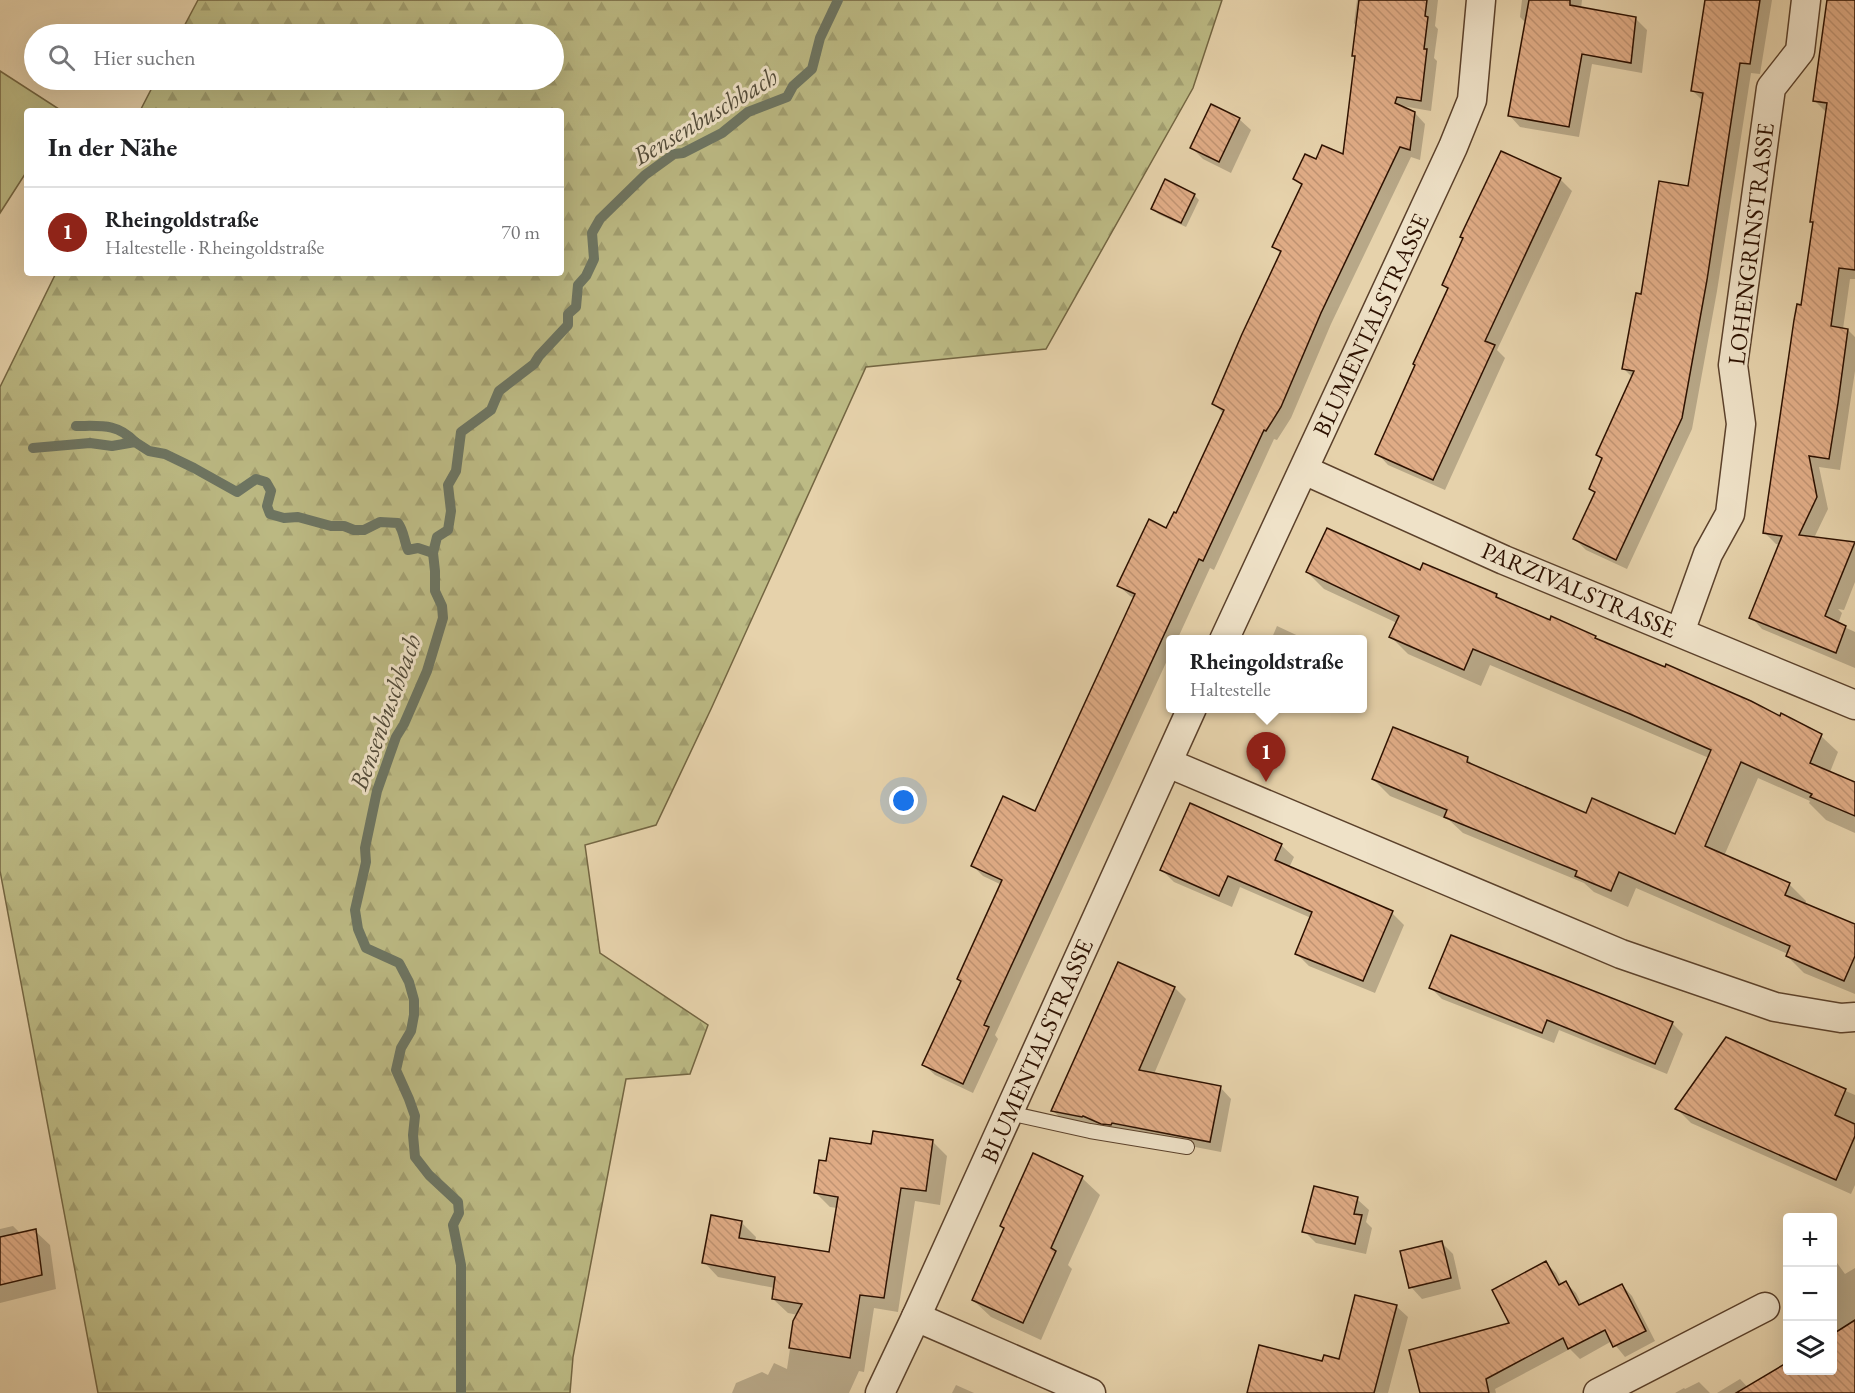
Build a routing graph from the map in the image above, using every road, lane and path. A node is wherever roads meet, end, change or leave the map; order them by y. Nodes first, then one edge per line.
1 (1481, 0) edge
2 (1806, 0) edge
3 (1304, 470) junction
4 (1680, 632) junction
5 (1226, 635) edge
6 (1855, 705) edge
7 (1190, 713) edge
8 (1168, 763) junction
9 (1855, 1017) edge
10 (1008, 1113) junction
11 (1187, 1147) dead end
12 (1765, 1307) dead end
13 (916, 1317) junction
14 (880, 1393) edge
15 (1091, 1393) edge
16 (1598, 1393) edge

1 - 3 street, BLUMENTALSTRASSE
2 - 4 street, LOHENGRINSTRASSE
3 - 4 street, PARZIVALSTRASSE
3 - 5 street, BLUMENTALSTRASSE
4 - 6 street, PARZIVALSTRASSE
7 - 8 street, BLUMENTALSTRASSE
8 - 9 street
8 - 10 street, BLUMENTALSTRASSE
10 - 11 lane
10 - 13 street, BLUMENTALSTRASSE
12 - 16 street
13 - 14 street, BLUMENTALSTRASSE
13 - 15 street

